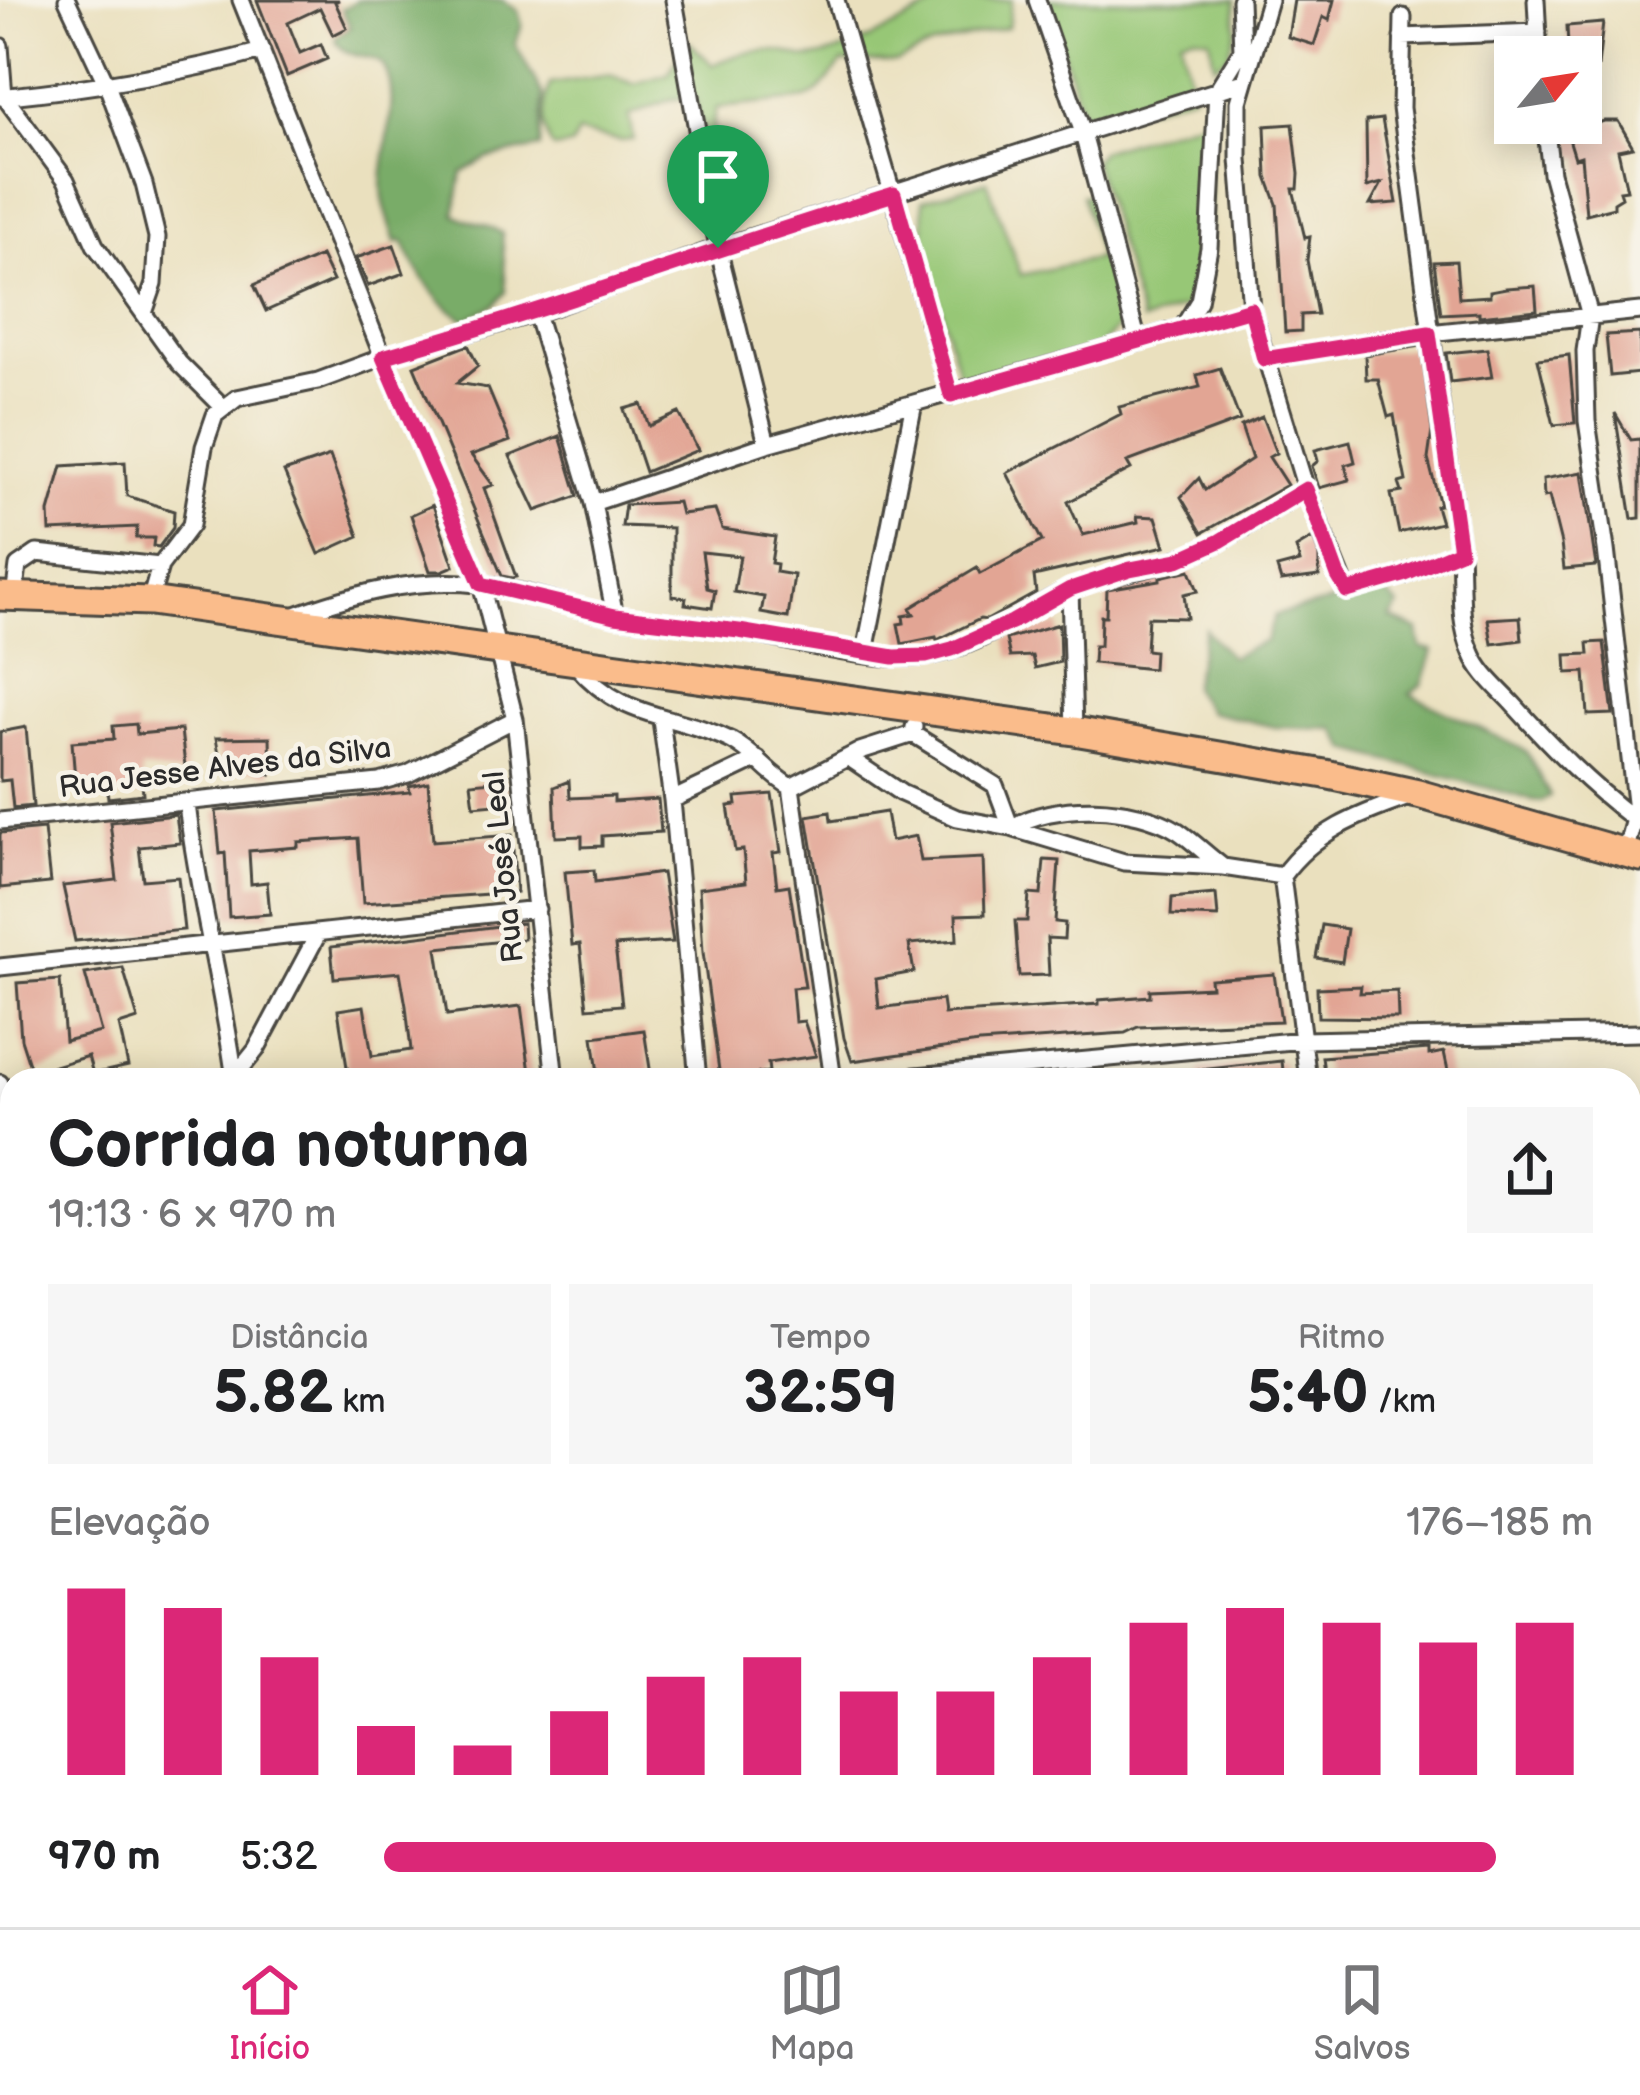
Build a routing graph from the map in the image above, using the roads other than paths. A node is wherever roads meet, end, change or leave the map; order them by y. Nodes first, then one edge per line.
1 (67, 0) edge
2 (242, 0) edge
3 (674, 0) edge
4 (836, 0) edge
5 (1037, 0) edge
6 (1240, 0) edge
7 (1268, 0) edge
8 (1536, 0) edge
9 (1403, 17) dead end
10 (1538, 32) junction
11 (1538, 36) edge
12 (1402, 37) junction
13 (0, 46) edge
14 (262, 50) junction
15 (1244, 82) junction
16 (107, 85) junction
17 (1217, 90) junction
18 (2, 97) edge
19 (1082, 130) junction
20 (1548, 144) edge
21 (894, 194) junction
22 (718, 248) junction
23 (1251, 309) junction
24 (1640, 311) edge
25 (144, 313) junction
26 (536, 313) junction
27 (1590, 316) junction
28 (1182, 329) junction
29 (1429, 333) junction
30 (1138, 342) junction
31 (383, 357) junction
32 (1264, 359) junction
33 (951, 395) junction
34 (914, 403) junction
35 (224, 408) junction
36 (766, 444) junction
37 (1306, 489) junction
38 (593, 503) junction
39 (1460, 551) junction
40 (160, 566) junction
41 (481, 584) junction
42 (1070, 589) junction
43 (5, 596) edge
44 (149, 601) junction
45 (615, 616) junction
46 (286, 619) junction
47 (496, 650) junction
48 (865, 652) junction
49 (572, 660) junction
50 (515, 719) junction
51 (661, 720) junction
52 (915, 722) junction
53 (1074, 730) junction
54 (848, 757) junction
55 (758, 759) junction
56 (791, 787) junction
57 (1418, 794) junction
58 (672, 800) junction
59 (188, 804) junction
60 (1637, 820) edge
61 (0, 821) edge
62 (1011, 829) junction
63 (1633, 854) edge
64 (1223, 867) junction
65 (1282, 876) junction
66 (537, 909) junction
67 (318, 934) junction
68 (208, 946) junction
69 (0, 967) edge
70 (1640, 1033) edge
71 (1303, 1040) junction
72 (234, 1068) edge
73 (242, 1068) edge
74 (554, 1068) edge
75 (697, 1068) edge
76 (831, 1068) edge
77 (1002, 1068) edge
78 (1306, 1068) edge

1 - 16 street
2 - 14 street, Rua José Leal
3 - 22 street
4 - 21 street
5 - 19 street
6 - 17 street
7 - 15 street
8 - 10 street
9 - 12 street
10 - 11 street
10 - 12 street
12 - 29 street
13 - 18 street
14 - 16 street
14 - 31 street, Rua José Leal
15 - 17 street
15 - 23 street
16 - 18 street
16 - 25 street
17 - 19 street
17 - 28 street
18 - 25 street
19 - 21 street
19 - 30 street
20 - 27 street
21 - 22 street
21 - 33 street
22 - 26 street
22 - 36 street
23 - 28 street
23 - 32 street
24 - 27 street
25 - 35 street
26 - 31 street
26 - 38 street
27 - 29 street
27 - 60 street
28 - 30 street
29 - 32 street
29 - 39 street
30 - 33 street
31 - 35 street
31 - 41 street, Rua José Leal
32 - 37 street
33 - 34 street
34 - 36 street
34 - 48 street
35 - 40 street
36 - 38 street
37 - 39 street
37 - 42 street
38 - 45 street
39 - 60 street
40 - 43 street
40 - 44 street
41 - 45 street
41 - 46 street
41 - 47 street, Rua José Leal
42 - 48 street
42 - 53 street
43 - 44 highway
44 - 46 highway
45 - 48 street
46 - 47 highway
47 - 49 highway
47 - 50 street, Rua José Leal
49 - 51 street
49 - 52 highway
50 - 59 street, Rua Jesse Alves da Silva
50 - 66 street, Rua José Leal
51 - 55 street
51 - 58 street
52 - 53 highway
52 - 54 street
52 - 62 street
53 - 57 highway
54 - 56 street
54 - 62 street
55 - 56 street
55 - 58 street
56 - 76 street
57 - 63 highway
57 - 65 street
58 - 75 street
59 - 61 street, Rua Jesse Alves da Silva
59 - 68 street
60 - 63 street
62 - 64 street
62 - 64 street
64 - 65 street
65 - 71 street
66 - 67 street
66 - 74 street, Rua José Leal
67 - 68 street
67 - 73 street
68 - 69 street
68 - 72 street
70 - 71 street
71 - 77 street
71 - 78 street

